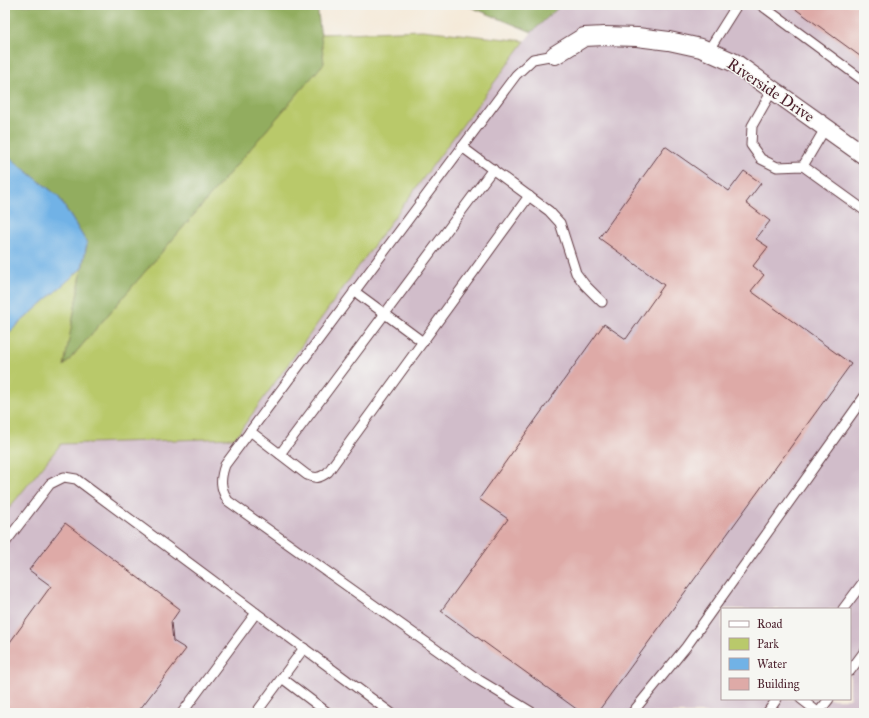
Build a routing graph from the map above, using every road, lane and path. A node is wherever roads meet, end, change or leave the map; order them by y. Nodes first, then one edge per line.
1 (737, 5) edge
2 (761, 5) edge
3 (708, 51) junction
4 (555, 55) joint
5 (864, 81) edge
6 (773, 89) junction
7 (826, 127) junction
8 (462, 147) junction
9 (864, 155) edge
10 (803, 166) junction
11 (492, 169) junction
12 (529, 196) junction
13 (864, 210) edge
14 (354, 291) junction
15 (602, 302) dead end
16 (385, 314) junction
17 (423, 342) junction
18 (864, 396) edge
19 (250, 431) junction
20 (280, 454) junction
21 (5, 543) edge
22 (864, 580) edge
23 (844, 608) edge
24 (256, 613) junction
25 (304, 648) junction
26 (864, 652) edge
27 (851, 670) edge
28 (282, 678) junction
29 (776, 700) edge
30 (802, 700) edge
31 (828, 700) edge
32 (182, 713) edge
33 (256, 713) edge
34 (328, 713) edge
35 (391, 713) edge
36 (533, 713) edge
37 (632, 713) edge
38 (767, 713) edge
39 (819, 713) edge

1 - 3 lane
2 - 5 lane
3 - 4 street, Riverside Drive
3 - 6 street, Riverside Drive
4 - 8 lane
6 - 7 street, Riverside Drive
6 - 10 lane
7 - 9 street, Riverside Drive
7 - 10 lane
8 - 11 lane
8 - 14 lane
10 - 13 lane
11 - 12 lane
11 - 16 lane
12 - 15 lane
12 - 17 lane
14 - 16 lane
14 - 19 lane
16 - 17 lane
16 - 20 lane
17 - 20 lane
18 - 37 lane
19 - 20 lane
19 - 36 lane
21 - 24 lane
22 - 23 lane
24 - 25 lane
24 - 32 lane
25 - 28 lane
25 - 35 lane
26 - 27 lane
28 - 33 lane
28 - 34 lane
29 - 38 lane
30 - 39 lane
31 - 39 lane

